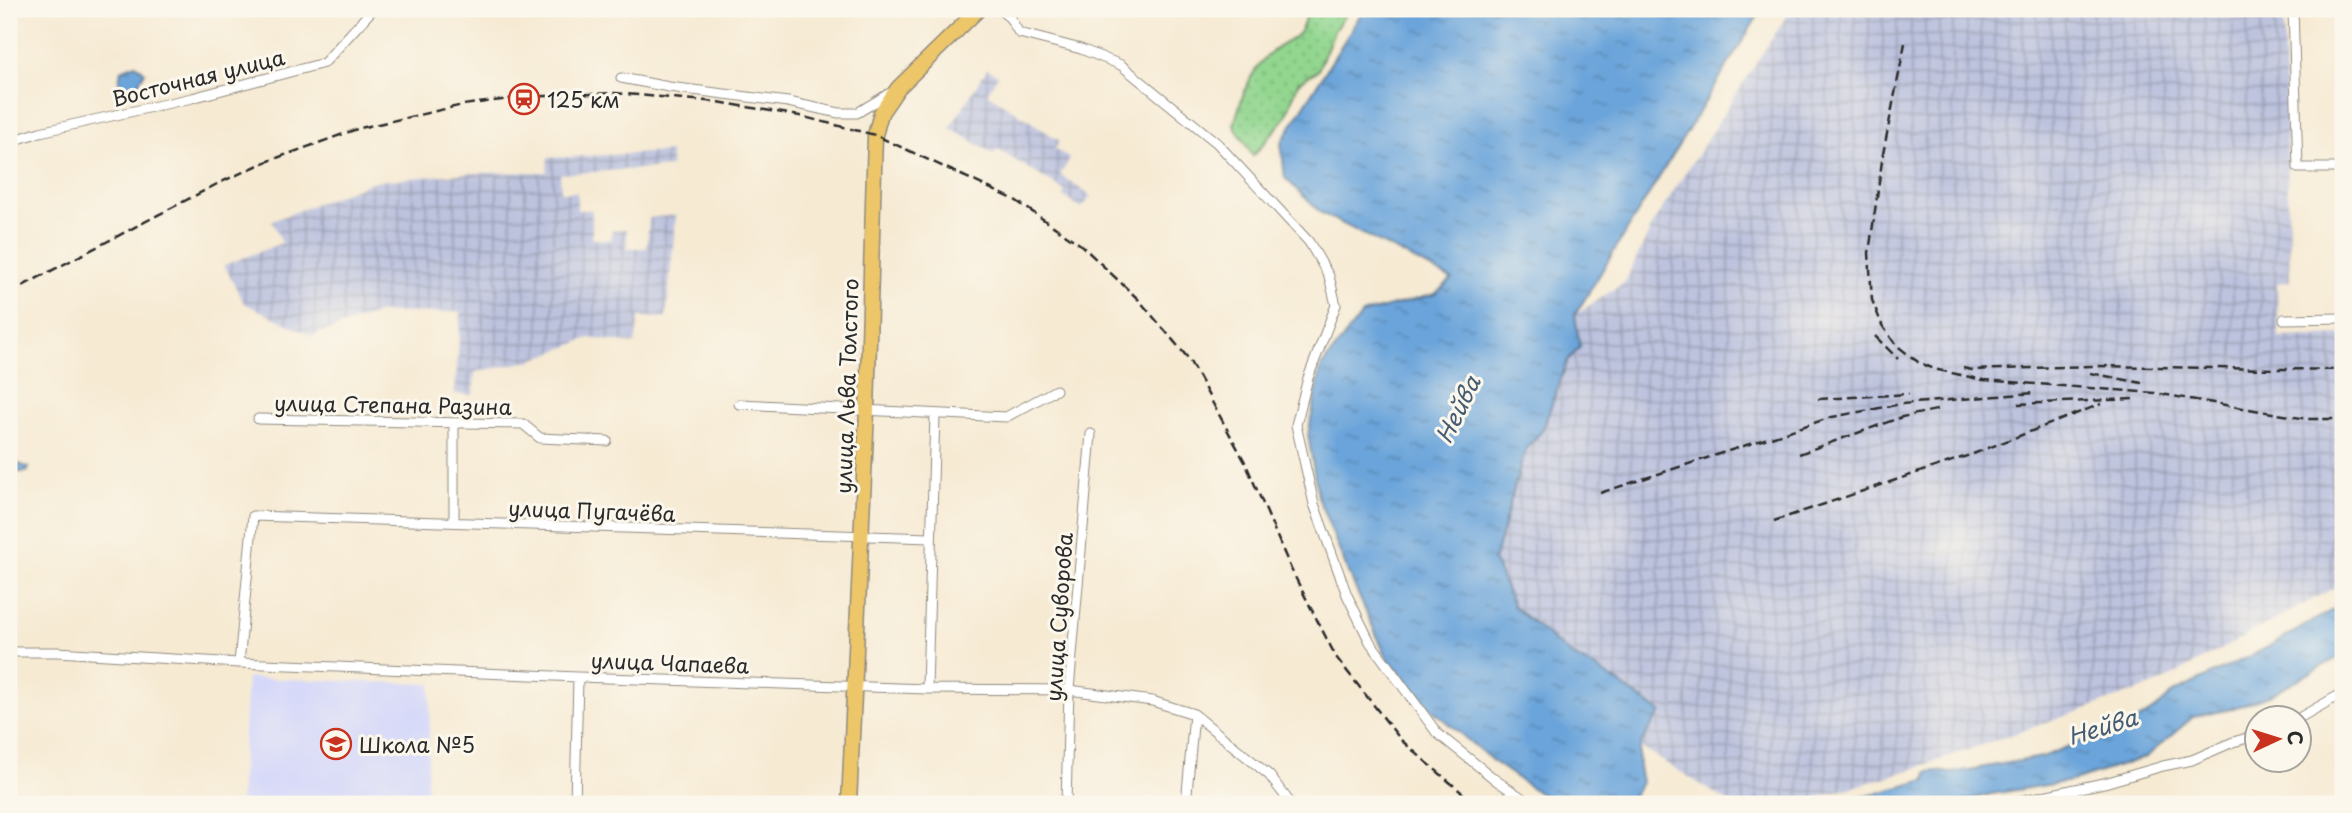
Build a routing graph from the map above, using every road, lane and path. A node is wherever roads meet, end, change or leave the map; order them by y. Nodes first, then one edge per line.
1 (15, 9) edge
2 (373, 9) edge
3 (979, 9) edge
4 (999, 9) edge
5 (2293, 9) edge
6 (9, 10) edge
7 (621, 78) dead end
8 (898, 88) junction
9 (9, 142) edge
10 (2343, 168) edge
11 (2343, 318) edge
12 (2284, 319) dead end
13 (1056, 390) dead end
14 (739, 404) dead end
15 (867, 411) junction
16 (935, 414) junction
17 (258, 419) dead end
18 (454, 423) junction
19 (1091, 433) dead end
20 (607, 441) dead end
21 (454, 522) junction
22 (860, 536) junction
23 (930, 538) junction
24 (9, 652) edge
25 (239, 663) junction
26 (578, 677) junction
27 (855, 686) junction
28 (927, 689) junction
29 (1069, 690) junction
30 (2343, 693) edge
31 (2314, 710) edge
32 (1194, 714) junction
33 (2244, 738) edge
34 (575, 804) edge
35 (849, 804) edge
36 (1066, 804) edge
37 (1186, 804) edge
38 (1291, 804) edge
39 (1531, 804) edge
40 (2006, 804) edge

1 - 6 street
2 - 9 street, Восточная улица
3 - 8 main road, улица Льва Толстого
4 - 39 street
5 - 10 street
7 - 8 street
8 - 15 main road, улица Льва Толстого
11 - 12 street
13 - 16 street
14 - 15 street
15 - 16 street
15 - 22 main road, улица Льва Толстого
16 - 23 street
17 - 18 street, улица Степана Разина
18 - 20 street, улица Степана Разина
18 - 21 street
19 - 29 street, улица Суворова
21 - 22 street, улица Пугачёва
21 - 25 street, улица Пугачёва
22 - 23 street, улица Пугачёва
22 - 27 main road, улица Льва Толстого
23 - 28 street
24 - 25 street, улица Чапаева
25 - 26 street, улица Чапаева
26 - 27 street, улица Чапаева
26 - 34 street
27 - 28 street, улица Чапаева
27 - 35 main road, улица Льва Толстого
28 - 29 street, улица Чапаева
29 - 32 street, улица Чапаева
29 - 36 street, улица Суворова
30 - 31 street
32 - 37 street
32 - 38 street, улица Чапаева
33 - 40 street

